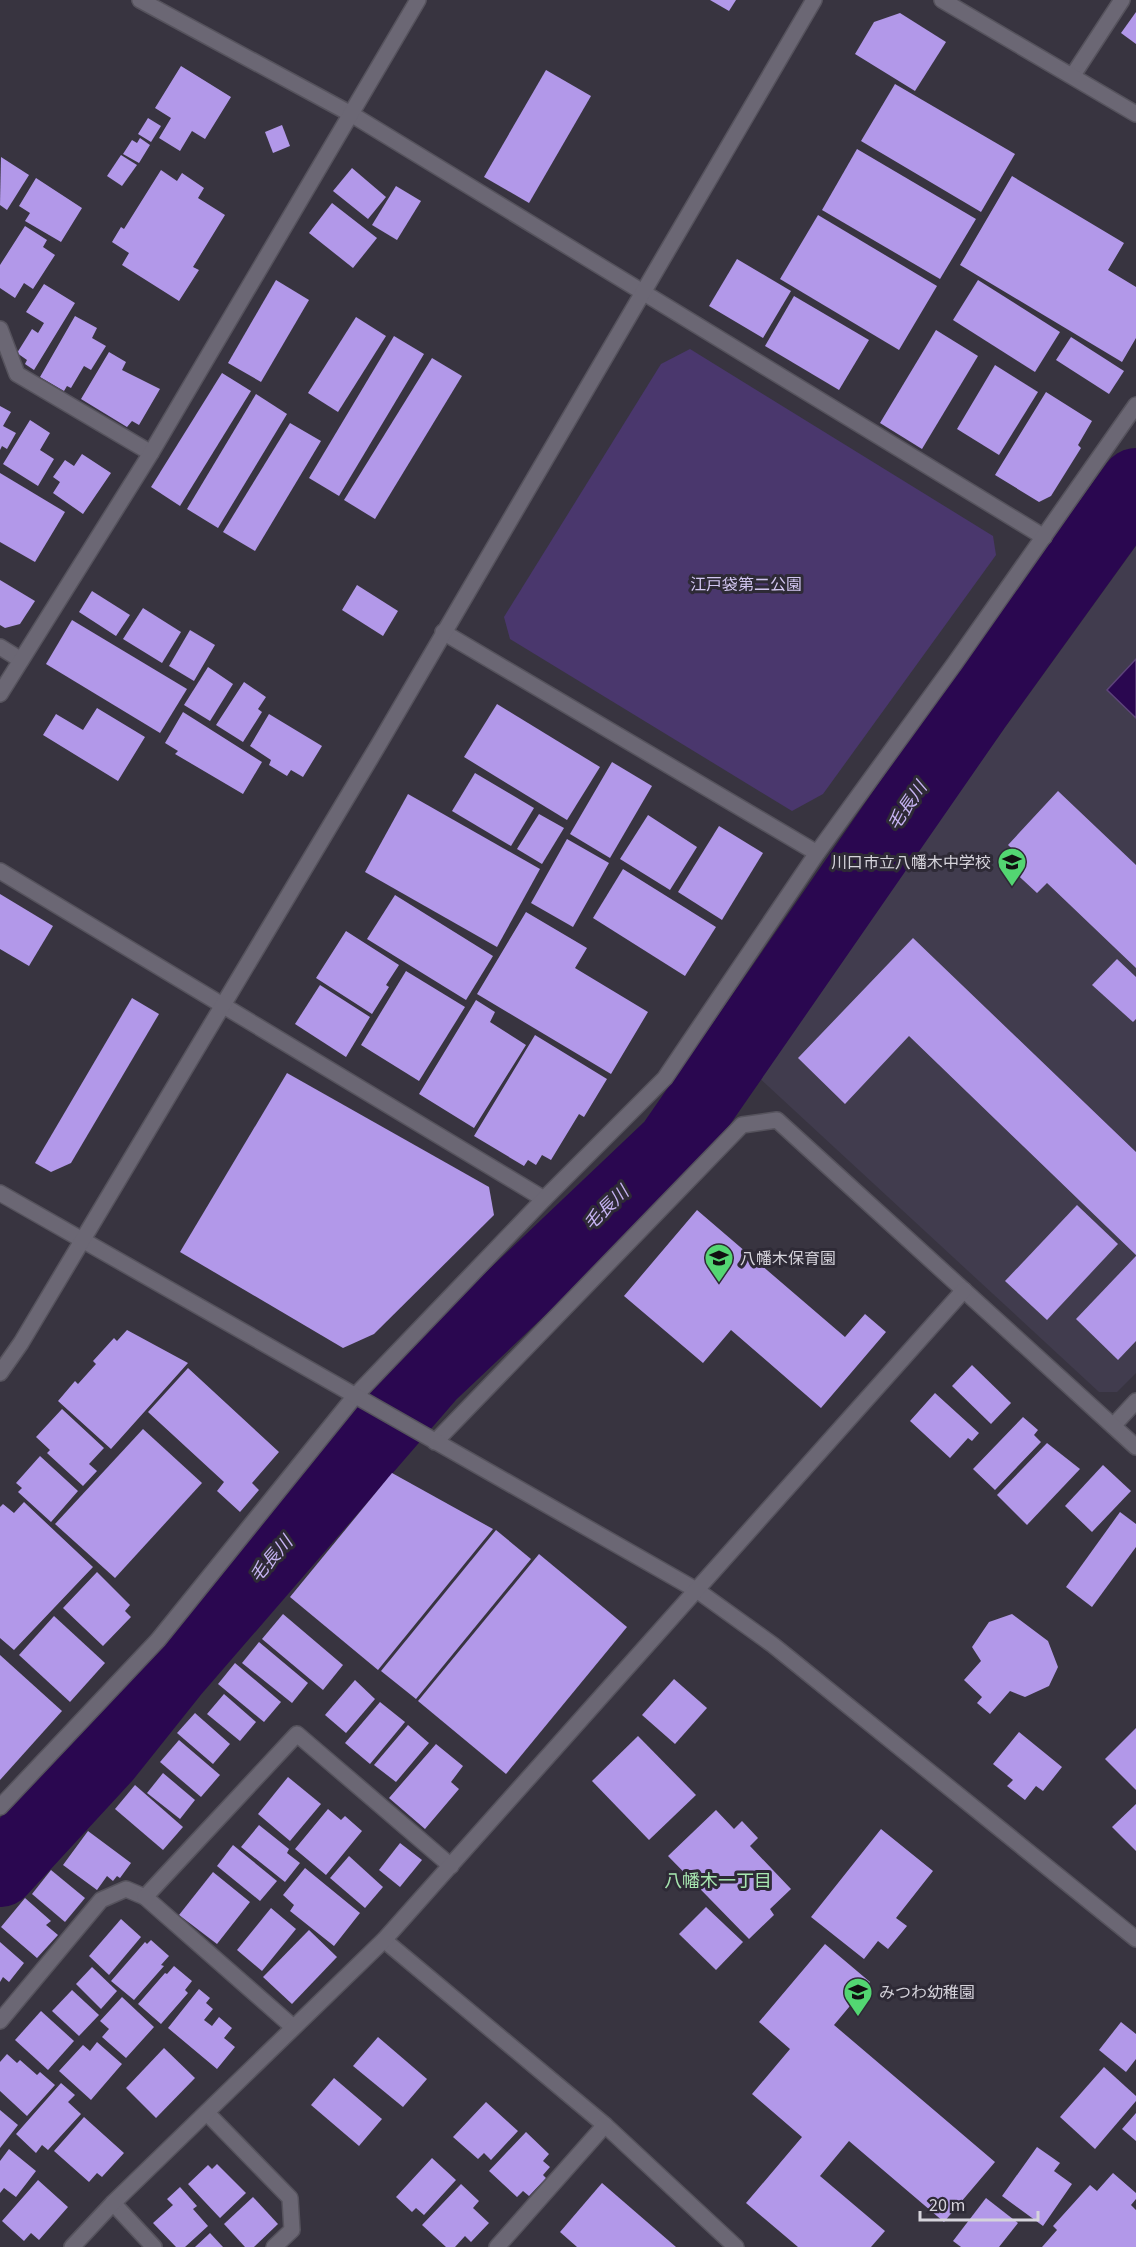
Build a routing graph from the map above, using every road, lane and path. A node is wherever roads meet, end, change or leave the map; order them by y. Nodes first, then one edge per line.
1 (140, 0) edge
2 (418, 0) edge
3 (814, 0) edge
4 (942, 0) edge
5 (1122, 0) edge
6 (1073, 75) junction
7 (351, 114) junction
8 (1136, 114) edge
9 (643, 292) junction
10 (0, 328) edge
11 (1136, 405) edge
12 (151, 453) junction
13 (1044, 537) junction
14 (443, 632) junction
15 (0, 647) edge
16 (21, 660) junction
17 (0, 694) edge
18 (817, 853) junction
19 (0, 871) edge
20 (224, 1005) junction
21 (0, 1194) edge
22 (544, 1199) junction
23 (82, 1242) junction
24 (964, 1290) junction
25 (0, 1373) edge
26 (355, 1396) junction
27 (1136, 1401) edge
28 (1113, 1426) junction
29 (435, 1442) junction
30 (1136, 1447) edge
31 (698, 1591) junction
32 (0, 1808) edge
33 (451, 1866) junction
34 (145, 1897) junction
35 (1136, 1939) edge
36 (384, 1940) junction
37 (0, 2021) edge
38 (293, 2027) junction
39 (207, 2113) junction
40 (605, 2125) junction
41 (114, 2203) junction
42 (72, 2247) edge
43 (154, 2247) edge
44 (274, 2247) edge
45 (498, 2247) edge
46 (736, 2247) edge

1 - 7 street
2 - 7 street
3 - 9 street
4 - 6 street
5 - 6 street
6 - 8 street
7 - 9 street
7 - 12 street
9 - 13 street
9 - 14 street
10 - 12 street
11 - 13 street
12 - 16 street
13 - 18 street
14 - 18 street
14 - 20 street
15 - 16 street
16 - 17 street
18 - 22 street
19 - 20 street
20 - 22 street
20 - 23 street
21 - 23 street
22 - 26 street
23 - 25 street
23 - 26 street
24 - 28 street
24 - 29 street
24 - 31 street
26 - 29 street
26 - 32 street
27 - 28 street
28 - 30 street
29 - 31 street
31 - 33 street
31 - 35 street
33 - 34 street
33 - 36 street
34 - 37 street
34 - 38 street
36 - 38 street
36 - 40 street
38 - 39 street
39 - 41 street
39 - 44 street
40 - 45 street
40 - 46 street
41 - 42 street
41 - 43 street

